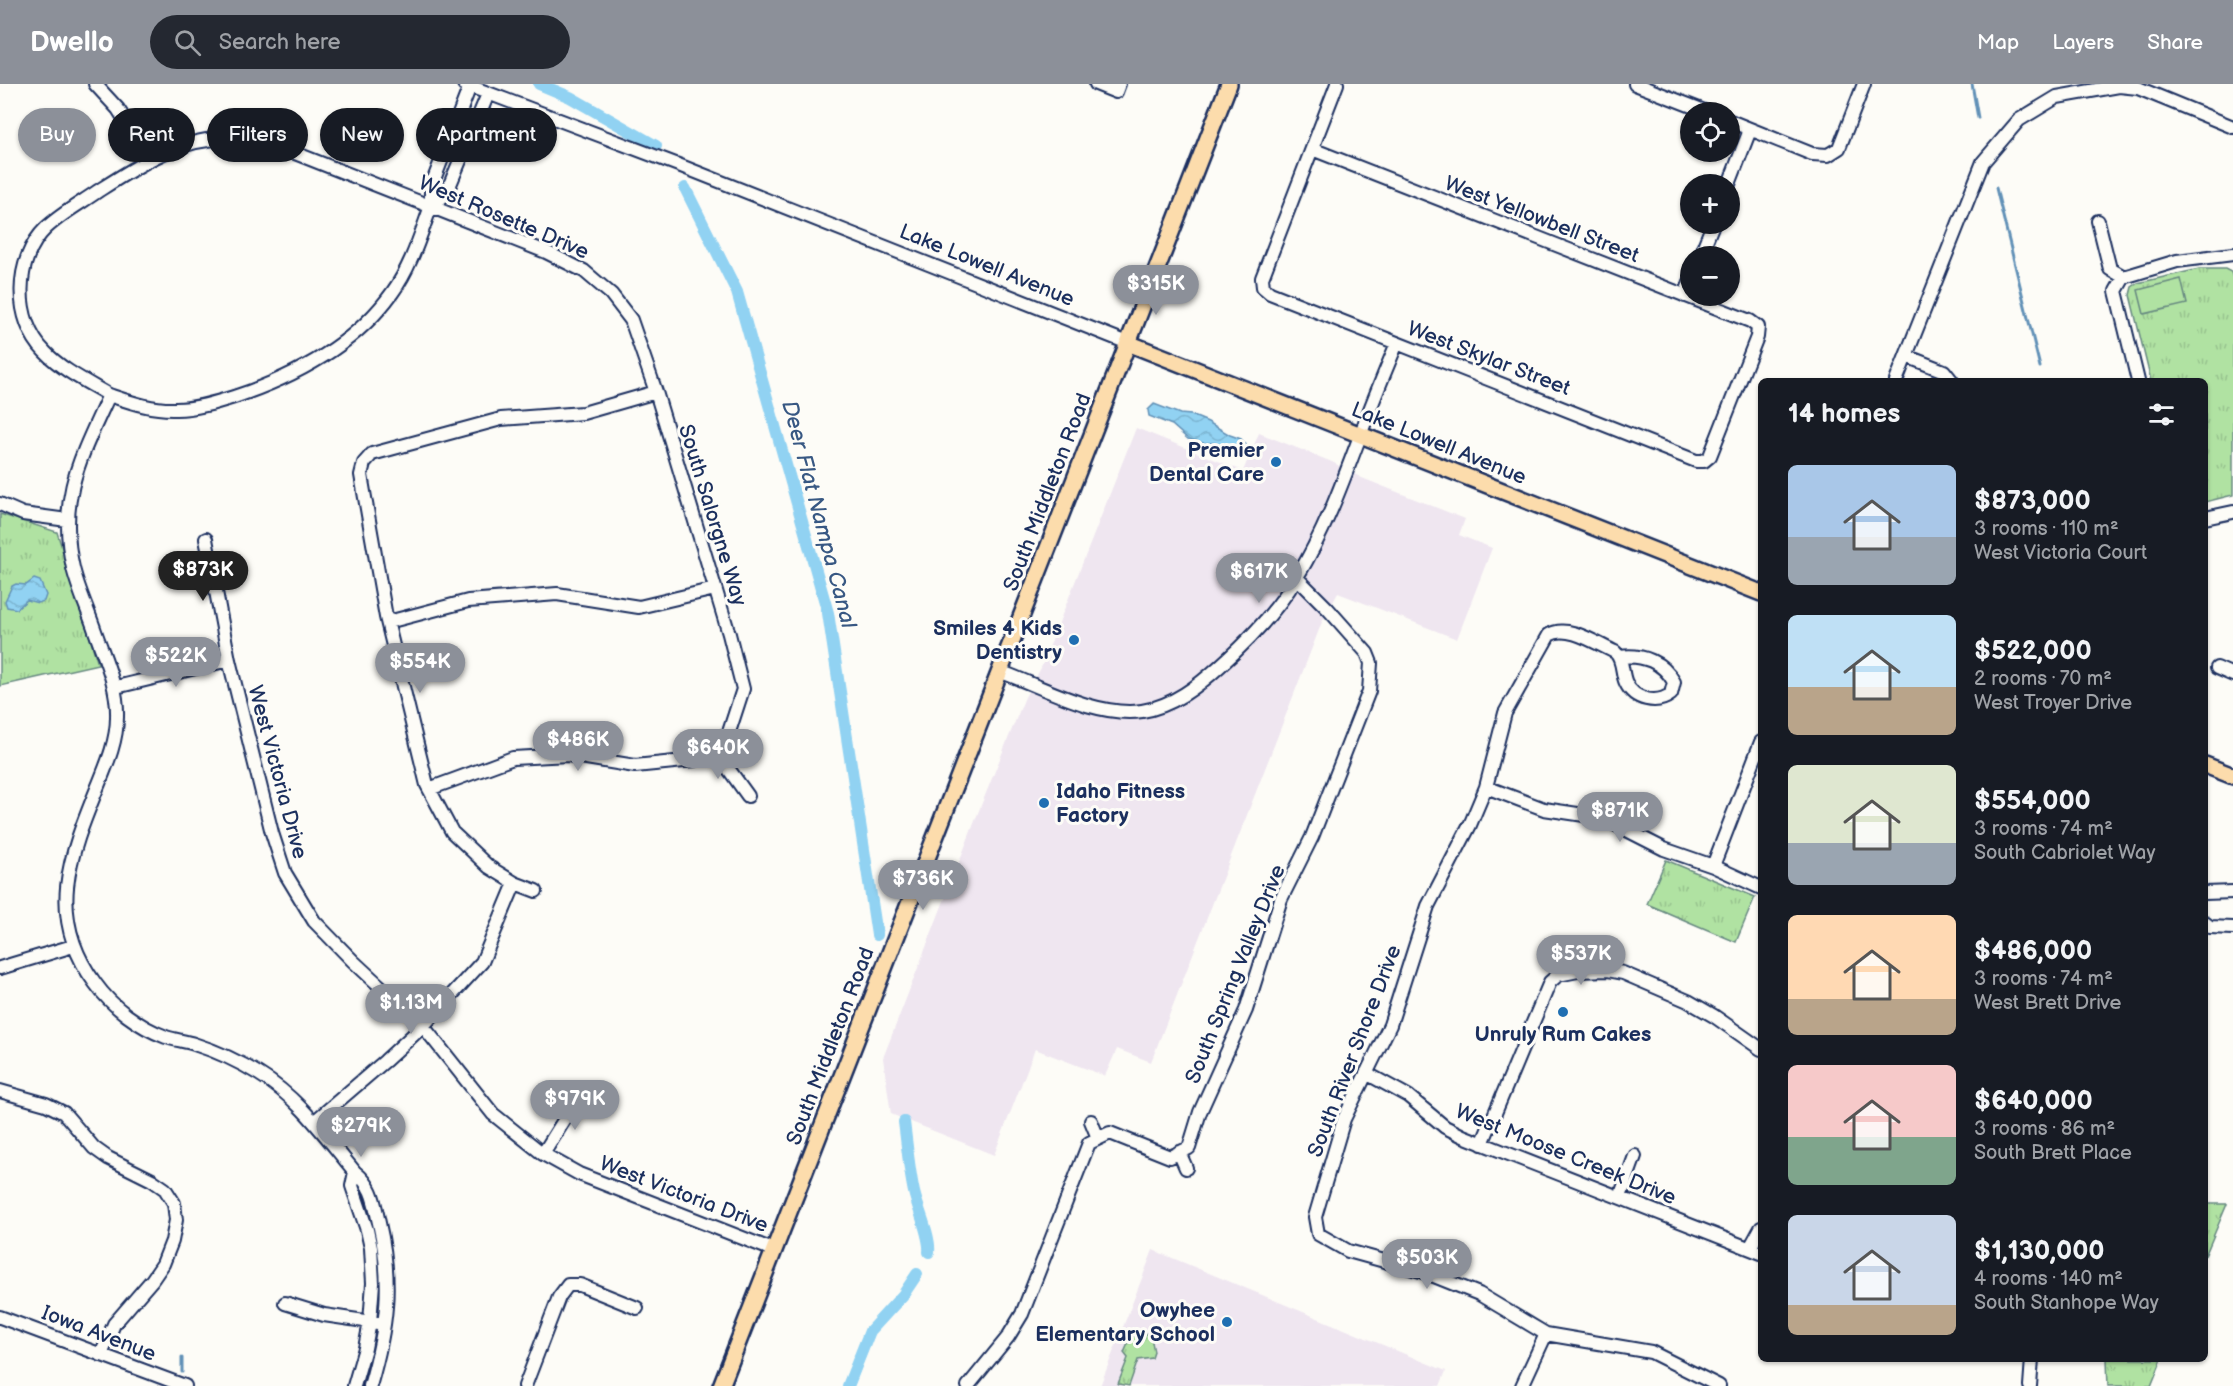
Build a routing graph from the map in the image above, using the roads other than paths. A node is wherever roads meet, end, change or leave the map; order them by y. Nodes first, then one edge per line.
1 (95, 84) edge
2 (1096, 84) edge
3 (1229, 84) edge
4 (1337, 84) edge
5 (1635, 84) edge
6 (1864, 84) edge
7 (467, 85) edge
8 (1117, 88) edge
9 (2081, 88) edge
10 (488, 94) junction
11 (1681, 102) edge
12 (117, 108) edge
13 (1740, 126) edge
14 (2233, 127) edge
15 (1750, 130) junction
16 (195, 141) edge
17 (1311, 149) junction
18 (144, 162) edge
19 (1733, 174) edge
20 (431, 206) junction
21 (2098, 221) dead end
22 (2233, 254) edge
23 (2124, 277) junction
24 (611, 294) joint
25 (1680, 294) edge
26 (1711, 306) edge
27 (1128, 343) junction
28 (1397, 343) junction
29 (1906, 356) junction
30 (1897, 378) edge
31 (1950, 378) edge
32 (2137, 378) edge
33 (656, 392) junction
34 (109, 395) junction
35 (1360, 435) junction
36 (1704, 460) joint
37 (0, 504) edge
38 (2233, 512) edge
39 (2208, 517) edge
40 (67, 520) junction
41 (206, 539) dead end
42 (1297, 578) junction
43 (716, 589) junction
44 (1758, 592) edge
45 (388, 622) junction
46 (1620, 657) junction
47 (229, 660) junction
48 (2217, 668) dead end
49 (999, 671) junction
50 (2233, 675) edge
51 (116, 687) junction
52 (712, 746) junction
53 (1758, 750) edge
54 (2208, 766) edge
55 (2233, 776) edge
56 (1486, 787) junction
57 (429, 789) junction
58 (748, 796) dead end
59 (1713, 866) junction
60 (515, 883) junction
61 (1758, 887) edge
62 (536, 891) dead end
63 (2208, 892) edge
64 (2233, 892) edge
65 (2208, 925) edge
66 (2233, 927) edge
67 (74, 946) junction
68 (0, 968) edge
69 (423, 1026) junction
70 (1758, 1047) edge
71 (1366, 1073) junction
72 (0, 1091) edge
73 (581, 1093) dead end
74 (315, 1121) junction
75 (1091, 1122) dead end
76 (1098, 1138) junction
77 (1482, 1144) junction
78 (1179, 1152) junction
79 (543, 1154) junction
80 (1635, 1156) dead end
81 (1186, 1168) dead end
82 (355, 1172) junction
83 (1620, 1197) junction
84 (385, 1247) junction
85 (371, 1248) junction
86 (773, 1250) junction
87 (1755, 1251) edge
88 (285, 1303) dead end
89 (637, 1308) dead end
90 (0, 1317) edge
91 (370, 1322) junction
92 (385, 1324) junction
93 (1546, 1334) junction
94 (101, 1355) junction
95 (2032, 1362) edge
96 (184, 1386) edge
97 (354, 1386) edge
98 (370, 1386) edge
99 (525, 1386) edge
100 (721, 1386) edge
101 (968, 1386) edge
102 (1522, 1386) edge
103 (1719, 1386) edge
104 (2030, 1386) edge

1 - 12 street
2 - 8 street
3 - 27 main road, South Middleton Road
4 - 17 street
5 - 11 street
6 - 15 street
7 - 10 street, Lake Lowell Avenue
7 - 20 street
9 - 14 street
9 - 29 street
10 - 20 street
10 - 27 street, Lake Lowell Avenue
13 - 15 street
15 - 19 street
16 - 20 street, West Rosette Drive
17 - 25 street, West Yellowbell Street
17 - 28 street, West Skylar Street
18 - 34 street, West Rosette Drive
20 - 24 street, West Rosette Drive
20 - 34 street, West Rosette Drive
21 - 23 street
22 - 23 street
23 - 32 street
24 - 33 street, South Salorgne Way
26 - 36 street, West Yellowbell Street
27 - 35 main road, Lake Lowell Avenue
27 - 49 main road, South Middleton Road
28 - 35 street
28 - 36 street, West Skylar Street
29 - 30 street
29 - 31 street
33 - 43 street, South Salorgne Way
33 - 45 street
34 - 40 street
35 - 42 street
35 - 44 main road, Lake Lowell Avenue
37 - 40 street
38 - 39 street
40 - 51 street
41 - 47 street, West Victoria Drive
42 - 49 street
42 - 78 street, South Spring Valley Drive
43 - 45 street
43 - 52 street, South Salorgne Way
45 - 57 street
46 - 46 street
46 - 56 street, South River Shore Drive
47 - 51 street
47 - 69 street, West Victoria Drive
48 - 50 street
49 - 86 main road, South Middleton Road
51 - 67 street
52 - 57 street, South Salorgne Way
52 - 58 street
53 - 59 street
54 - 55 main road
56 - 59 street
56 - 71 street, South River Shore Drive
57 - 60 street
59 - 61 street
60 - 62 street
60 - 69 street
63 - 64 street
65 - 66 street
67 - 68 street
67 - 74 street
69 - 74 street
69 - 79 street, West Victoria Drive
70 - 77 street
71 - 77 street, West Moose Creek Drive
71 - 93 street, South River Shore Drive
72 - 94 street
73 - 79 street
74 - 82 street
75 - 76 street
76 - 78 street
76 - 101 street
77 - 83 street, West Moose Creek Drive
78 - 81 street
79 - 86 street, West Victoria Drive
80 - 83 street
82 - 84 street
82 - 85 street
83 - 87 street, West Moose Creek Drive
84 - 85 street
84 - 92 street
85 - 91 street
86 - 100 main road, South Middleton Road
88 - 91 street
89 - 99 street
90 - 94 street, Iowa Avenue
91 - 92 street
91 - 97 street
92 - 98 street
93 - 102 street
93 - 103 street
94 - 96 street, Iowa Avenue
95 - 104 street

